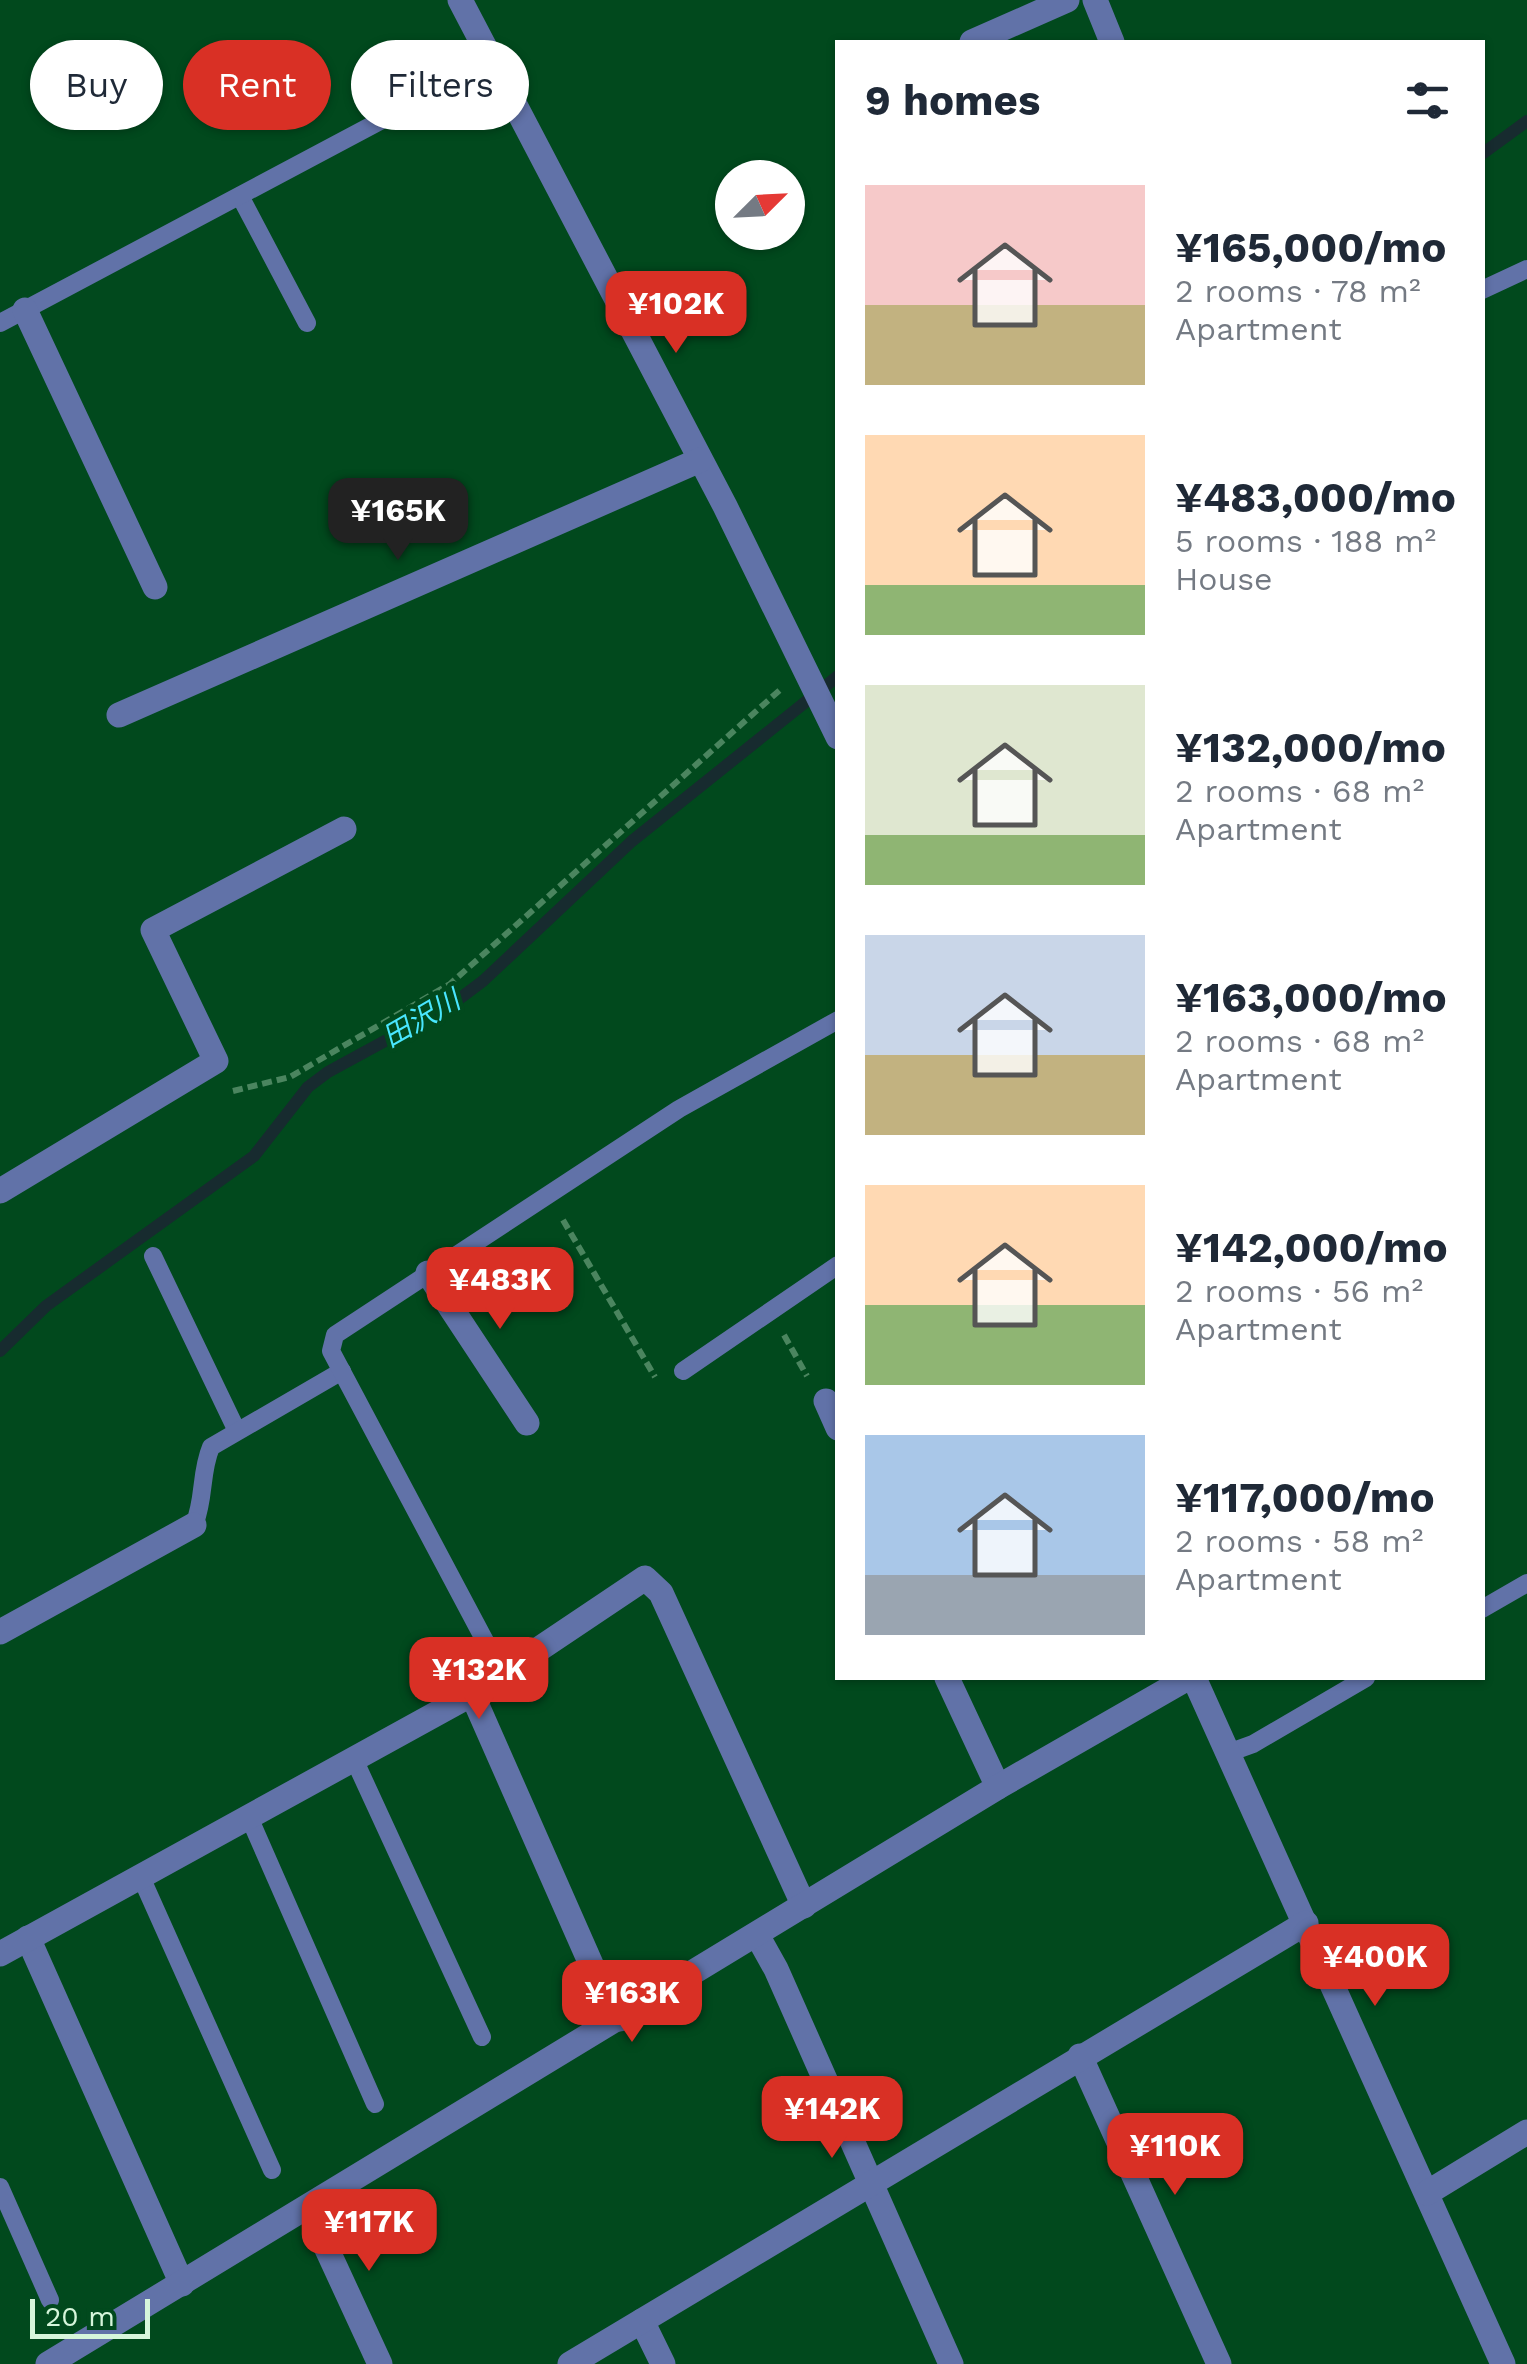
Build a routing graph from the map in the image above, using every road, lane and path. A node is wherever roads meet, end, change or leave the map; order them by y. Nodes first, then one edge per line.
1 (460, 0) edge
2 (1067, 0) edge
3 (1095, 0) edge
4 (480, 40) edge
5 (977, 40) edge
6 (1111, 40) edge
7 (364, 130) edge
8 (527, 130) edge
9 (240, 196) junction
10 (1527, 269) edge
11 (1485, 289) edge
12 (25, 310) junction
13 (308, 322) dead end
14 (0, 324) edge
15 (700, 460) junction
16 (156, 587) dead end
17 (804, 667) junction
18 (119, 715) dead end
19 (835, 731) edge
20 (344, 829) dead end
21 (835, 1022) edge
22 (195, 1076) junction
23 (0, 1191) edge
24 (544, 1194) junction
25 (153, 1256) dead end
26 (835, 1268) edge
27 (428, 1273) junction
28 (776, 1307) junction
29 (342, 1371) junction
30 (682, 1371) joint
31 (826, 1402) joint
32 (527, 1422) dead end
33 (835, 1422) edge
34 (236, 1429) junction
35 (194, 1525) joint
36 (1527, 1583) edge
37 (1485, 1607) edge
38 (0, 1632) edge
39 (502, 1673) junction
40 (948, 1680) edge
41 (1187, 1680) edge
42 (1192, 1680) edge
43 (1363, 1680) edge
44 (472, 1694) junction
45 (1228, 1753) junction
46 (354, 1759) junction
47 (998, 1787) junction
48 (249, 1816) junction
49 (140, 1876) junction
50 (804, 1906) junction
51 (1306, 1923) junction
52 (757, 1935) junction
53 (28, 1938) junction
54 (0, 1954) edge
55 (620, 2019) junction
56 (482, 2037) dead end
57 (1080, 2056) junction
58 (375, 2104) dead end
59 (1527, 2132) edge
60 (272, 2170) dead end
61 (872, 2184) junction
62 (0, 2187) edge
63 (1428, 2193) junction
64 (308, 2208) junction
65 (182, 2284) junction
66 (50, 2300) dead end
67 (642, 2321) junction
68 (48, 2364) edge
69 (380, 2364) edge
70 (570, 2364) edge
71 (663, 2364) edge
72 (951, 2364) edge
73 (1219, 2364) edge
74 (1503, 2364) edge

1 - 4 street
2 - 5 street
3 - 6 street
7 - 9 lane
8 - 15 street
9 - 12 lane
9 - 13 lane
10 - 11 lane
12 - 14 lane
12 - 16 street
15 - 17 street
15 - 18 street
17 - 19 street
17 - 22 path
20 - 22 street
21 - 24 lane
22 - 23 street
24 - 27 lane
24 - 30 path
25 - 34 lane
26 - 28 lane
27 - 29 lane
27 - 32 street
28 - 30 lane
28 - 31 path
29 - 34 lane
29 - 39 lane
31 - 33 street
34 - 35 lane
35 - 38 street
36 - 37 lane
39 - 44 street
39 - 50 street
40 - 47 street
41 - 47 street
42 - 45 street
43 - 45 lane
44 - 46 street
44 - 55 street
45 - 51 street
46 - 48 street
46 - 56 lane
47 - 50 street
48 - 49 street
48 - 58 lane
49 - 53 street
49 - 60 lane
50 - 52 street
51 - 57 street
51 - 63 street
52 - 55 street
52 - 61 street
53 - 54 street
53 - 65 street
55 - 64 street
57 - 61 street
57 - 73 street
59 - 63 street
61 - 67 street
61 - 72 street
62 - 66 lane
63 - 74 street
64 - 65 street
64 - 69 street
65 - 68 street
67 - 70 street
67 - 71 street

